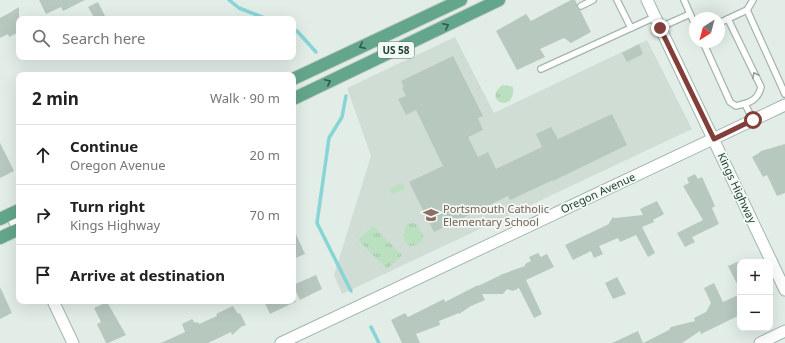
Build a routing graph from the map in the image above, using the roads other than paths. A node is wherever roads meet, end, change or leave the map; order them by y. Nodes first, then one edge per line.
1 (461, 0) edge
2 (499, 0) edge
3 (593, 0) edge
4 (617, 0) edge
5 (647, 0) edge
6 (684, 0) edge
7 (754, 0) edge
8 (581, 6) dead end
9 (746, 10) junction
10 (689, 12) edge
11 (689, 14) edge
12 (655, 16) junction
13 (728, 19) junction
14 (725, 20) edge
15 (631, 28) junction
16 (660, 28) junction
17 (396, 30) junction
18 (404, 46) junction
19 (706, 48) edge
20 (541, 69) dead end
21 (296, 78) edge
22 (785, 94) edge
23 (296, 98) edge
24 (745, 104) junction
25 (785, 105) edge
26 (753, 120) junction
27 (714, 139) junction
28 (10, 214) edge
29 (16, 225) edge
30 (16, 231) edge
31 (0, 238) edge
32 (785, 290) edge
33 (54, 304) edge
34 (785, 331) edge
35 (73, 343) edge
36 (281, 343) edge
37 (760, 343) edge

1 - 17 main road, US 58
18 -> 2 main road, US 58
3 - 8 lane
4 - 15 lane
5 - 12 street, Kings Highway
6 - 10 lane
7 - 9 lane
9 - 13 lane
9 - 22 lane
11 - 16 lane
12 - 15 lane
12 - 16 street, Kings Highway
13 - 14 lane
24 -> 13 lane
15 - 20 lane
16 - 27 street, Kings Highway
17 - 18 main road
17 -> 21 main road, US 58
23 -> 18 main road, US 58
19 - 24 lane
24 - 26 lane
25 - 26 street, Oregon Avenue
26 - 27 street, Oregon Avenue
27 - 32 street, Kings Highway
27 - 36 street, Oregon Avenue
28 - 29 street
30 - 31 main road
33 - 35 street
34 - 37 street

